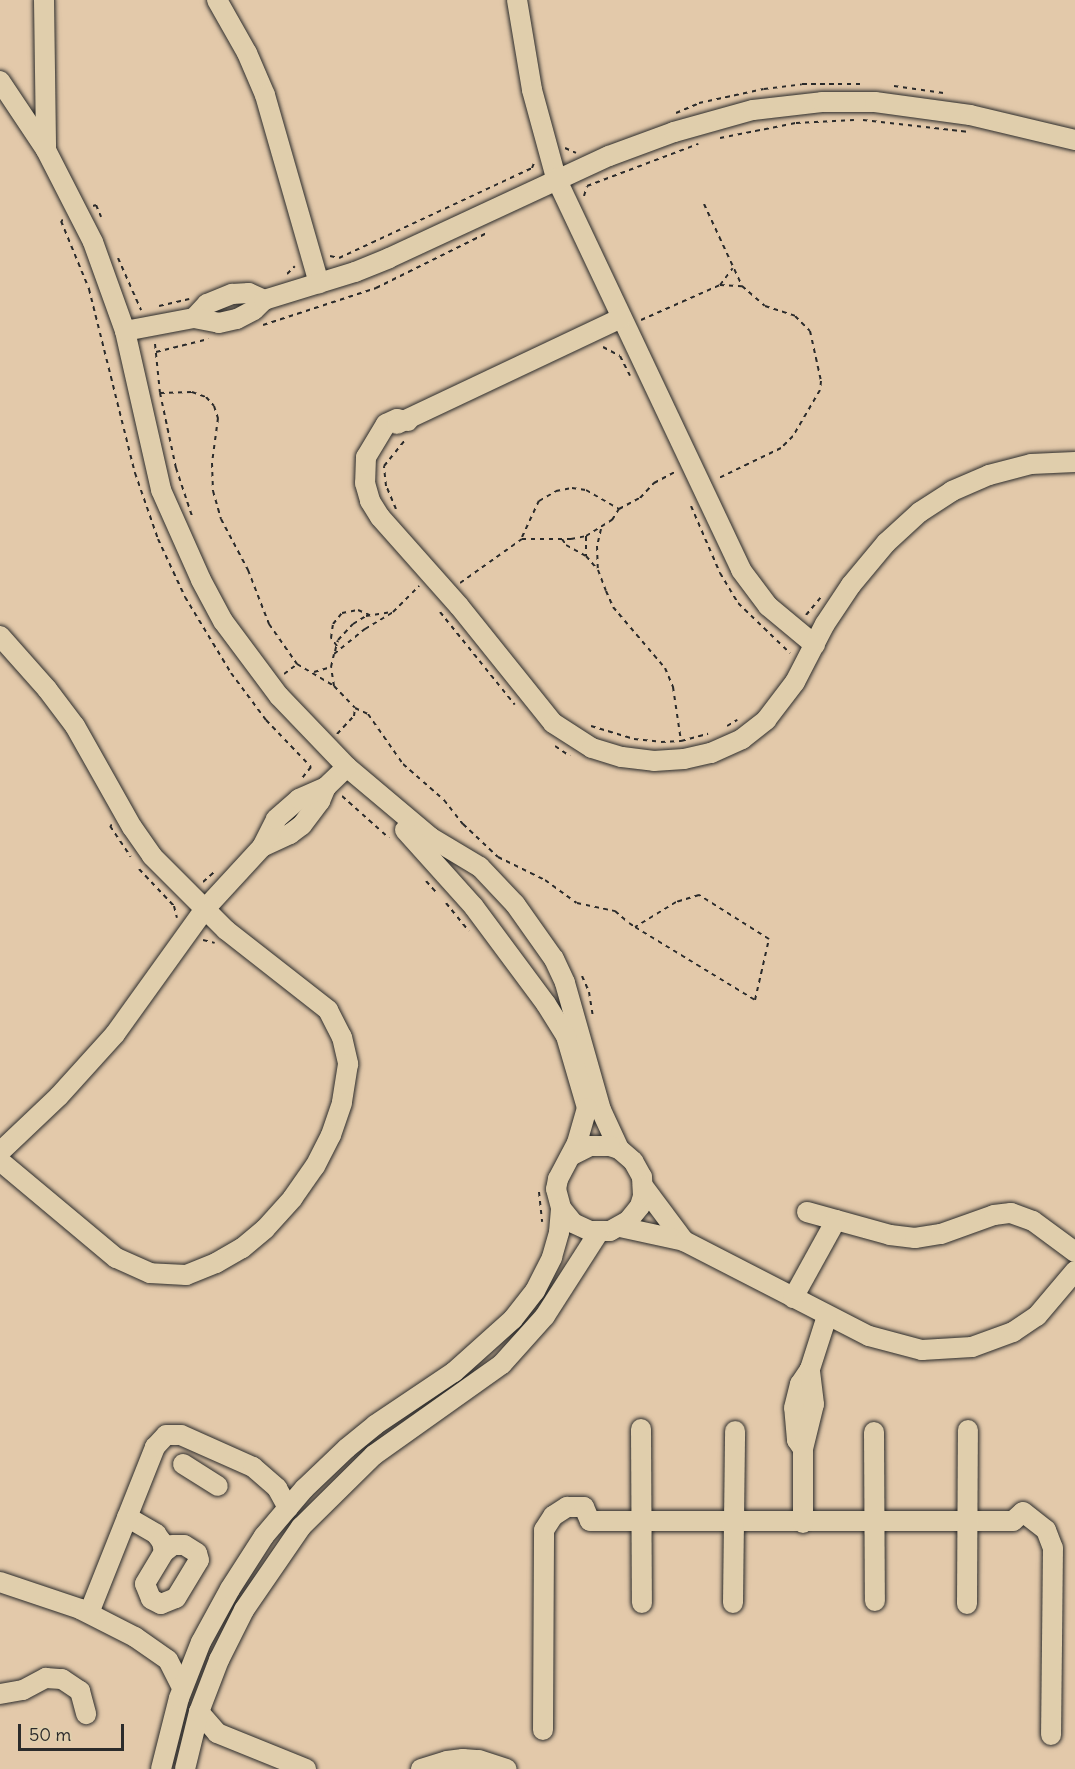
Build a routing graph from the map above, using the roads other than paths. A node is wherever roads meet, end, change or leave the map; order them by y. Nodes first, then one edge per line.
1 (44, 0) edge
2 (217, 0) edge
3 (518, 0) edge
4 (0, 81) edge
5 (1075, 140) edge
6 (46, 150) junction
7 (556, 178) junction
8 (320, 284) junction
9 (621, 318) junction
10 (125, 331) junction
11 (1075, 462) edge
12 (0, 636) edge
13 (815, 645) junction
14 (347, 767) junction
15 (361, 781) junction
16 (204, 910) junction
17 (583, 1068) junction
18 (619, 1149) junction
19 (0, 1152) edge
20 (572, 1155) junction
21 (0, 1161) edge
22 (644, 1186) junction
23 (561, 1208) junction
24 (807, 1212) dead end
25 (836, 1220) junction
26 (620, 1227) junction
27 (599, 1232) junction
28 (684, 1241) junction
29 (1075, 1252) edge
30 (1075, 1271) edge
31 (793, 1298) junction
32 (827, 1316) junction
33 (641, 1429) dead end
34 (968, 1430) dead end
35 (735, 1431) dead end
36 (874, 1432) dead end
37 (217, 1449) junction
38 (183, 1464) dead end
39 (201, 1475) junction
40 (218, 1486) dead end
41 (288, 1508) junction
42 (128, 1514) junction
43 (641, 1521) junction
44 (735, 1521) junction
45 (875, 1521) junction
46 (968, 1521) junction
47 (803, 1523) junction
48 (184, 1545) junction
49 (164, 1552) junction
50 (0, 1582) edge
51 (875, 1601) dead end
52 (642, 1603) dead end
53 (733, 1603) dead end
54 (967, 1604) dead end
55 (89, 1613) junction
56 (201, 1642) junction
57 (160, 1653) junction
58 (182, 1688) junction
59 (0, 1694) edge
60 (199, 1712) junction
61 (86, 1714) dead end
62 (543, 1730) dead end
63 (217, 1733) junction
64 (1051, 1735) dead end
65 (191, 1742) junction
66 (161, 1769) edge
67 (185, 1769) edge
68 (306, 1769) edge
69 (421, 1769) edge
70 (507, 1769) edge

1 - 6 street
2 - 8 street
3 - 7 street
4 - 6 street
5 - 7 street
6 - 10 street
7 - 8 street
7 - 9 street
8 - 10 street
9 - 13 street
9 - 13 street
10 - 14 street
11 - 13 street
12 - 16 street
14 - 15 street
14 - 16 street
15 - 17 street
15 - 17 street
16 - 19 street
16 - 21 street
17 - 18 street
17 - 20 street
18 - 20 street
18 - 22 street
20 - 23 street
22 - 26 street
22 - 28 street
23 - 27 street
23 - 41 street
24 - 25 street
25 - 29 street
25 - 31 street
26 - 27 street
26 - 28 street
27 - 60 street
28 - 31 street
30 - 32 street
31 - 32 street
32 - 47 street
33 - 43 street
34 - 46 street
35 - 44 street
36 - 45 street
37 - 39 street
37 - 41 street
37 - 42 street
38 - 39 street
39 - 40 street
41 - 56 street
42 - 48 street
42 - 49 street
42 - 55 street
43 - 44 street
43 - 52 street
43 - 62 street
44 - 47 street
44 - 53 street
45 - 46 street
45 - 47 street
45 - 51 street
46 - 54 street
46 - 64 street
48 - 49 street
48 - 49 street
50 - 55 street
55 - 57 street
56 - 57 street
56 - 58 street
57 - 58 street
58 - 66 street
59 - 61 street
60 - 63 street
60 - 65 street
63 - 65 street
63 - 68 street
65 - 67 street
69 - 70 street

